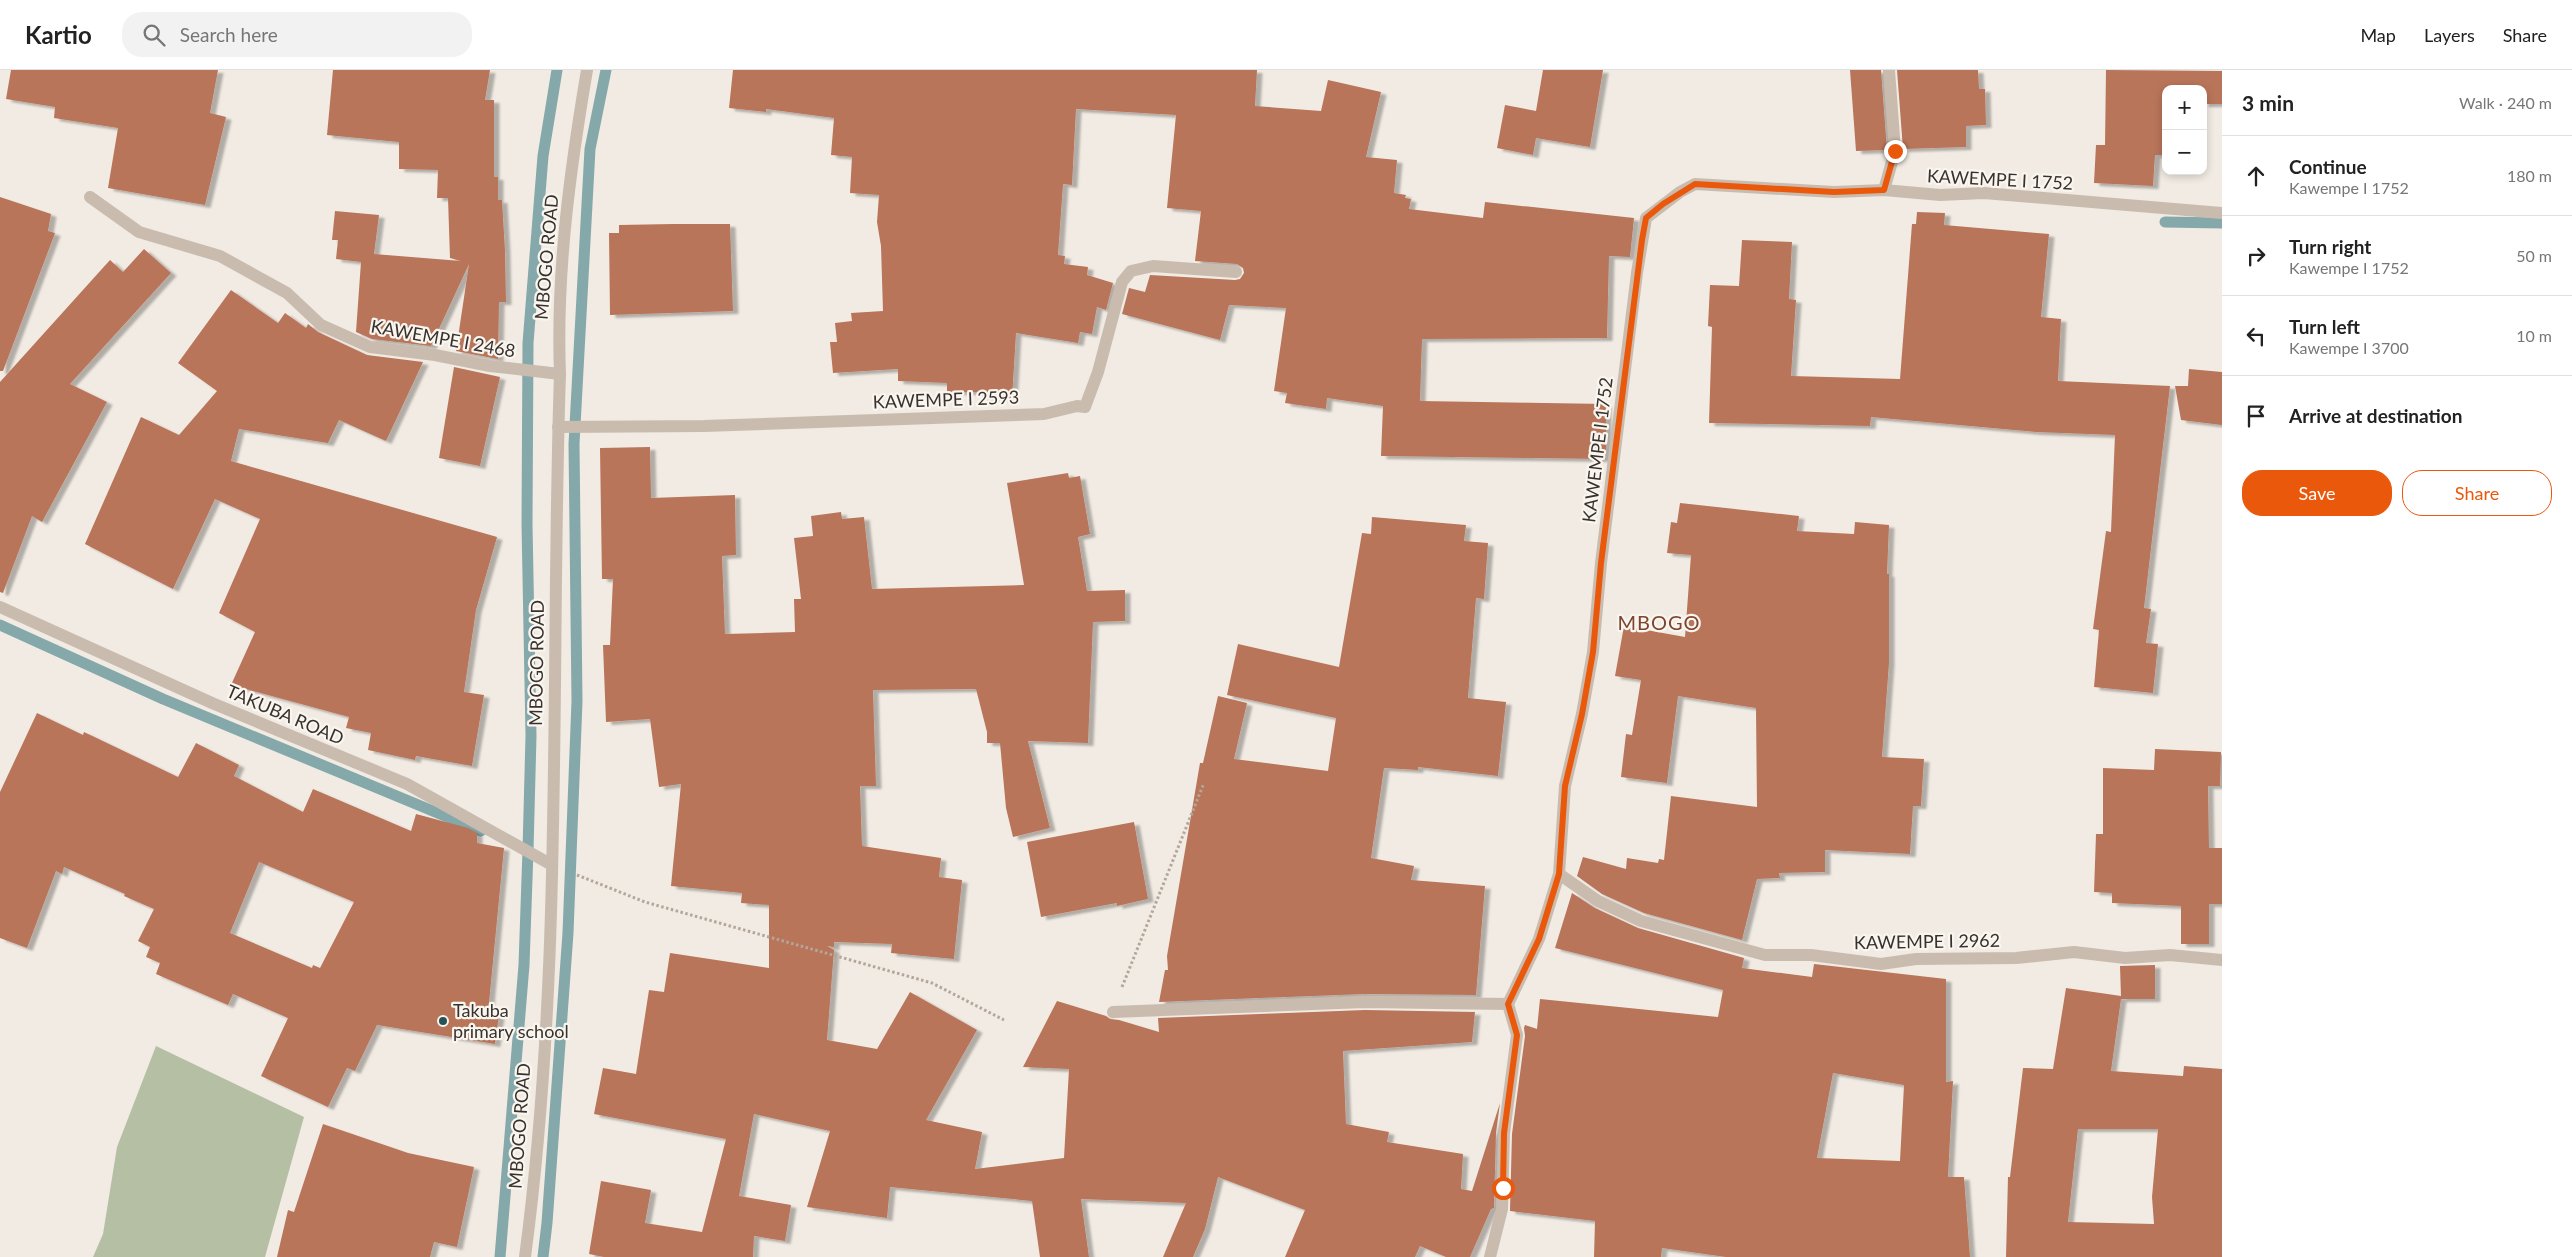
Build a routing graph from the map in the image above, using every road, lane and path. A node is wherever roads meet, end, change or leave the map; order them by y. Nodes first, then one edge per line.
1 (587, 70) edge
2 (1889, 70) edge
3 (1884, 190) junction
4 (90, 197) dead end
5 (2222, 213) edge
6 (1236, 272) dead end
7 (560, 374) junction
8 (558, 427) junction
9 (0, 607) edge
10 (1204, 784) dead end
11 (552, 865) junction
12 (1559, 874) junction
13 (2222, 960) edge
14 (1508, 1004) junction
15 (1113, 1012) joint
16 (1004, 1020) dead end
17 (525, 1257) edge
18 (1490, 1257) edge

1 - 7 street, MBOGO ROAD
2 - 3 street
3 - 5 street, KAWEMPE I 1752
3 - 12 street, KAWEMPE I 1752
4 - 7 street, KAWEMPE I 2468
6 - 8 street, KAWEMPE I 2593
7 - 8 street, MBOGO ROAD
8 - 11 street, MBOGO ROAD
9 - 11 street, TAKUBA ROAD
10 - 15 path
11 - 16 path
11 - 17 street, MBOGO ROAD
12 - 13 street, KAWEMPE I 2962
12 - 14 street, KAWEMPE I 1752
14 - 15 street
14 - 18 street

